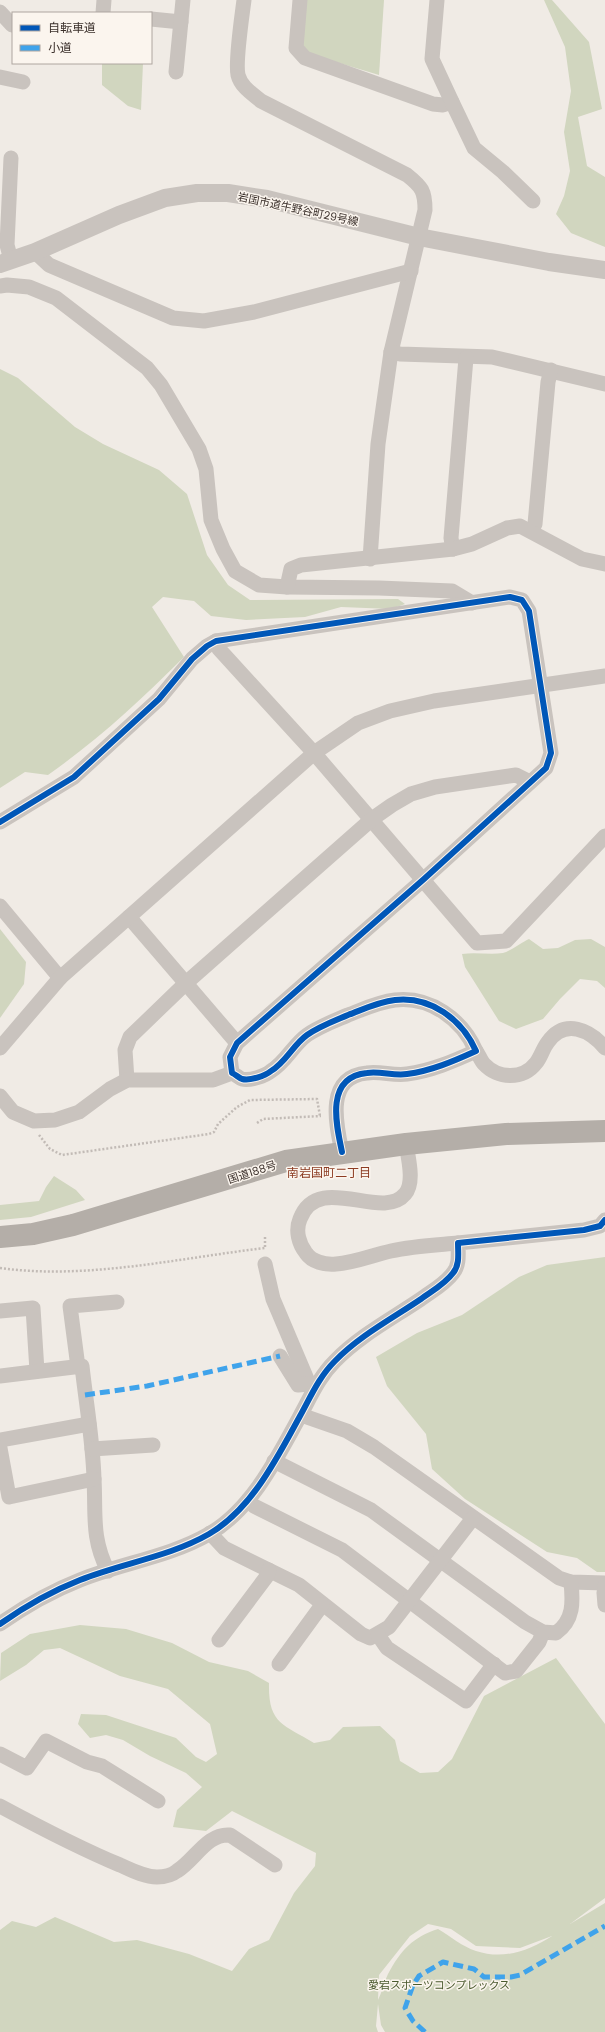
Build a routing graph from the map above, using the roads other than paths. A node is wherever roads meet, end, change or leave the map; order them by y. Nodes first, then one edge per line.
1 (104, 0) edge
2 (184, 0) edge
3 (244, 0) edge
4 (300, 0) edge
5 (437, 0) edge
6 (0, 12) edge
7 (103, 12) edge
8 (152, 19) edge
9 (181, 22) junction
10 (12, 25) dead end
11 (176, 72) dead end
12 (0, 77) edge
13 (23, 82) dead end
14 (452, 102) junction
15 (12, 158) dead end
16 (533, 201) dead end
17 (420, 237) junction
18 (35, 252) junction
19 (6, 262) edge
20 (605, 270) edge
21 (411, 271) junction
22 (0, 286) edge
23 (391, 352) junction
24 (466, 358) junction
25 (551, 370) junction
26 (605, 384) edge
27 (531, 531) junction
28 (452, 549) junction
29 (370, 558) junction
30 (605, 564) edge
31 (286, 587) junction
32 (472, 603) junction
33 (216, 641) junction
34 (605, 676) edge
35 (540, 687) junction
36 (314, 753) junction
37 (530, 782) junction
38 (372, 819) junction
39 (0, 822) edge
40 (605, 836) edge
41 (424, 879) junction
42 (0, 906) edge
43 (129, 917) junction
44 (60, 978) junction
45 (186, 982) junction
46 (237, 1042) junction
47 (0, 1048) edge
48 (605, 1048) edge
49 (476, 1051) junction
50 (232, 1072) junction
51 (127, 1080) junction
52 (0, 1096) edge
53 (605, 1131) edge
54 (406, 1144) junction
55 (342, 1152) junction
56 (605, 1220) edge
57 (0, 1237) edge
58 (458, 1243) junction
59 (265, 1264) dead end
60 (118, 1302) dead end
61 (0, 1311) edge
62 (280, 1356) dead end
63 (78, 1367) junction
64 (37, 1371) junction
65 (0, 1376) edge
66 (312, 1386) junction
67 (301, 1415) junction
68 (89, 1424) junction
69 (0, 1440) edge
70 (153, 1445) dead end
71 (0, 1448) edge
72 (92, 1449) junction
73 (274, 1461) junction
74 (94, 1479) junction
75 (248, 1500) junction
76 (473, 1518) junction
77 (210, 1533) junction
78 (440, 1561) junction
79 (269, 1570) junction
80 (108, 1571) junction
81 (571, 1582) junction
82 (605, 1585) edge
83 (410, 1601) junction
84 (322, 1605) junction
85 (605, 1605) edge
86 (0, 1624) edge
87 (544, 1632) junction
88 (378, 1635) junction
89 (219, 1640) dead end
90 (280, 1664) dead end
91 (494, 1664) junction
92 (0, 1754) edge
93 (158, 1801) dead end
94 (0, 1806) edge
95 (275, 1865) dead end

1 - 7 street
2 - 9 street
3 - 17 street
4 - 14 street
5 - 14 street
6 - 10 street
8 - 9 street
9 - 11 street
12 - 13 street
14 - 16 street
15 - 19 street
17 - 18 street, 岩国市道牛野谷町29号線
17 - 20 street, 岩国市道牛野谷町29号線
17 - 21 street
18 - 19 street, 岩国市道牛野谷町29号線
18 - 21 street
21 - 23 street
22 - 31 street
23 - 24 street
23 - 29 street
24 - 25 street
24 - 28 street
25 - 26 street
25 - 27 street
27 - 28 street
27 - 30 street
28 - 29 street
29 - 31 street
31 - 32 street
32 - 33 street
32 - 35 street
33 - 36 street
33 - 39 street
34 - 35 street
35 - 36 street
35 - 37 street
36 - 38 street
36 - 43 street
37 - 38 street
37 - 41 street
38 - 41 street
38 - 45 street
40 - 41 street
41 - 46 street
42 - 44 street
43 - 44 street
43 - 45 street
44 - 47 street
45 - 46 street
45 - 51 street
46 - 50 street
48 - 49 street
49 - 50 street
49 - 55 street
50 - 51 street
51 - 52 street
53 - 54 highway, 国道188号
54 - 55 highway, 国道188号
54 - 58 street
55 - 57 highway, 国道188号
56 - 58 street
58 - 66 street
59 - 66 street
60 - 63 street
61 - 64 street
62 - 66 street
63 - 64 street
63 - 68 street
64 - 65 street
66 - 67 street
67 - 73 street
67 - 76 street
68 - 69 street
68 - 72 street
70 - 72 street
71 - 74 street
72 - 74 street
73 - 75 street
73 - 78 street
74 - 80 street
75 - 77 street
75 - 83 street
76 - 78 street
76 - 81 street
77 - 79 street
77 - 80 street
78 - 83 street
78 - 87 street
79 - 84 street
79 - 89 street
80 - 86 street
81 - 82 street
81 - 87 street
82 - 85 street
83 - 88 street
83 - 91 street
84 - 88 street
84 - 90 street
87 - 91 street
88 - 91 street
92 - 93 street
94 - 95 street

